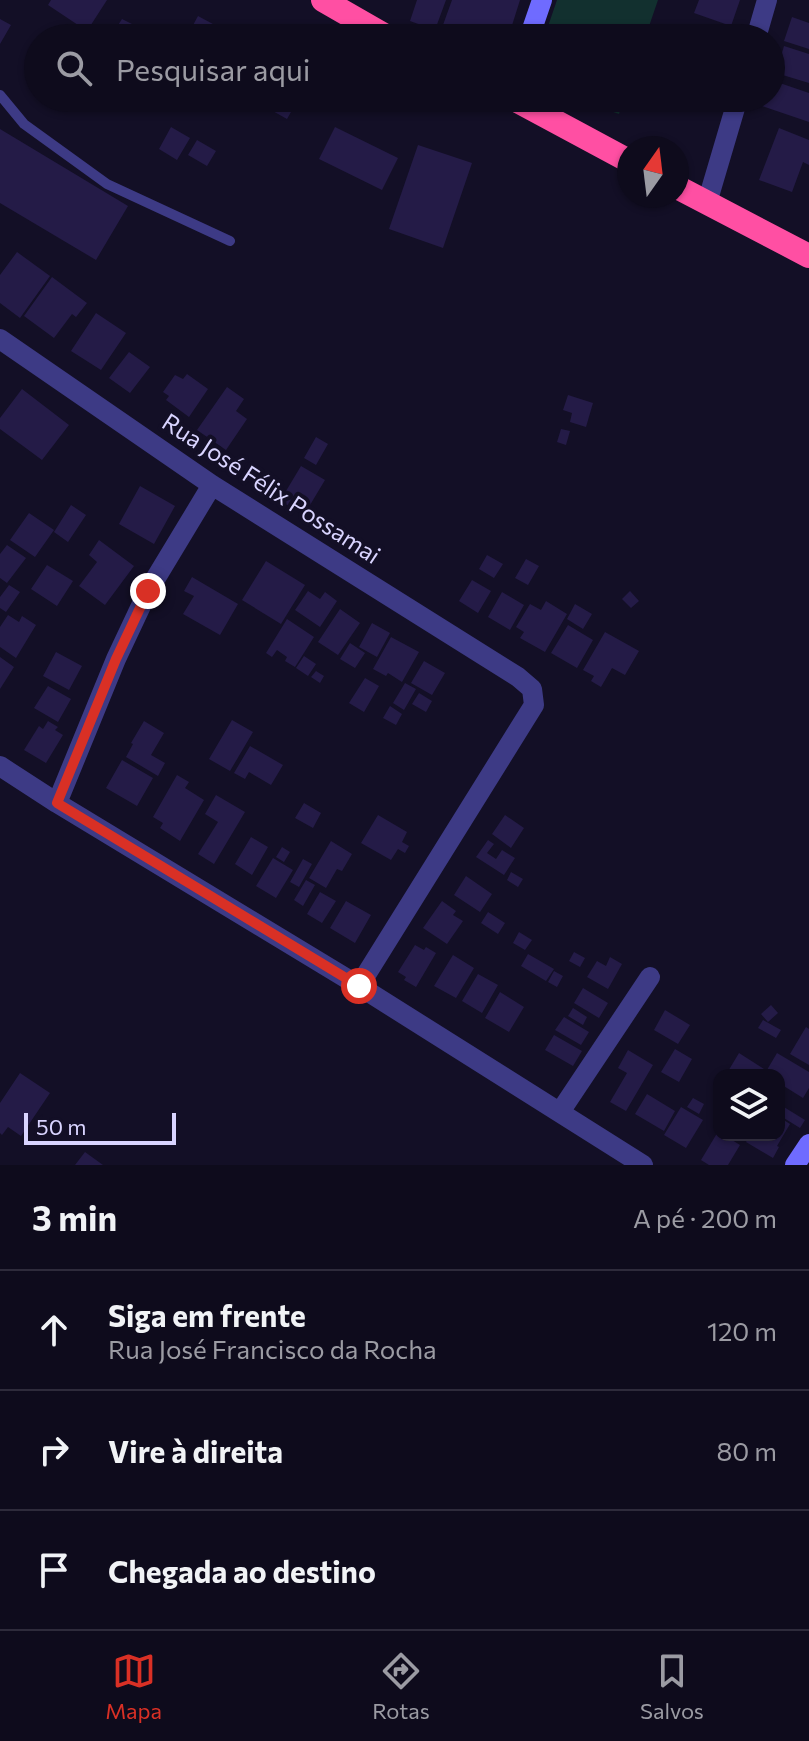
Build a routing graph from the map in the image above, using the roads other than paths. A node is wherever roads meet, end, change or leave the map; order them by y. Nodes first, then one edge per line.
1 (323, 0) edge
2 (542, 0) edge
3 (767, 0) edge
4 (365, 24) edge
5 (534, 24) edge
6 (760, 24) edge
7 (0, 95) edge
8 (538, 112) edge
9 (734, 112) edge
10 (617, 155) edge
11 (689, 193) edge
12 (707, 203) junction
13 (230, 241) dead end
14 (809, 256) edge
15 (0, 339) edge
16 (212, 485) junction
17 (0, 766) edge
18 (57, 803) junction
19 (650, 977) dead end
20 (359, 986) junction
21 (560, 1112) junction
22 (809, 1144) edge
23 (643, 1165) edge
24 (795, 1165) edge

1 - 4 highway
2 - 5 street
3 - 6 street
7 - 13 lane
8 - 10 highway
9 - 12 street
11 - 12 highway
12 - 14 highway
15 - 16 street, Rua José Félix Possamai
16 - 18 street
16 - 20 street, Rua José Félix Possamai
17 - 18 street
18 - 20 street
19 - 21 street
20 - 21 street
21 - 23 street
22 - 24 street

